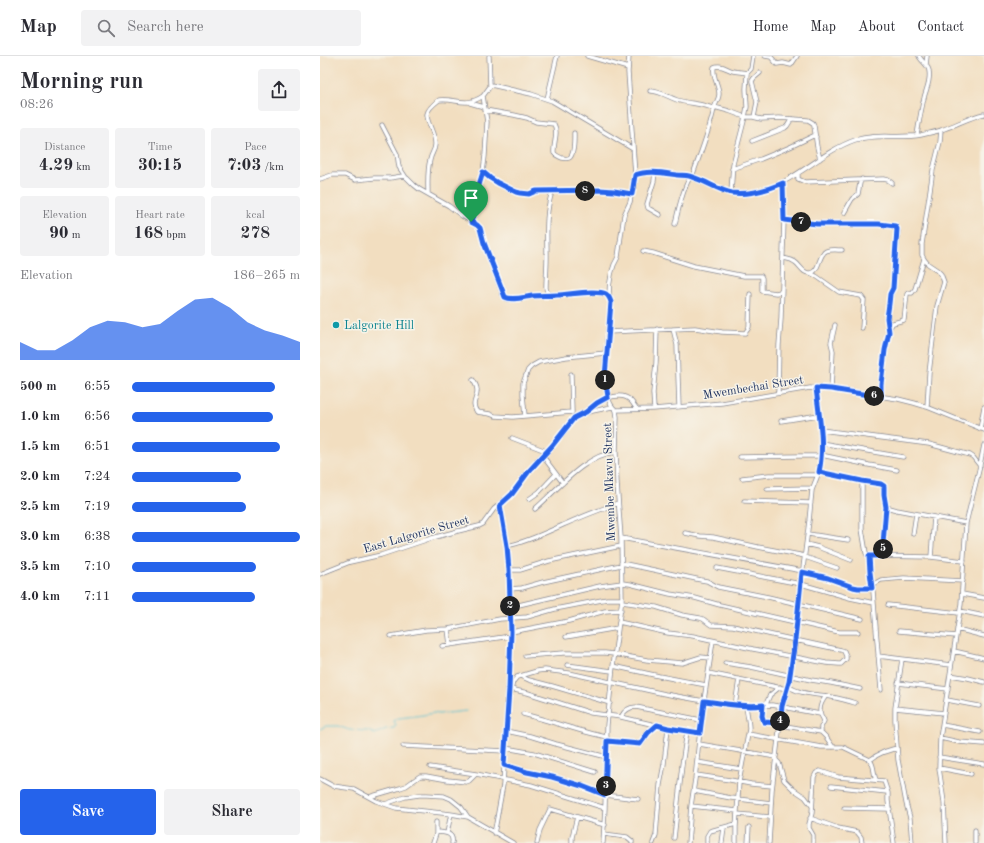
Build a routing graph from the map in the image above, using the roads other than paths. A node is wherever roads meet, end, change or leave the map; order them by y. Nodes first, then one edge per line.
1 (489, 56) edge
2 (557, 56) edge
3 (587, 56) edge
4 (629, 56) edge
5 (753, 56) edge
6 (765, 56) edge
7 (797, 56) edge
8 (919, 56) edge
9 (926, 56) edge
10 (926, 66) junction
11 (628, 68) junction
12 (747, 73) junction
13 (760, 73) dead end
14 (490, 86) junction
15 (650, 91) dead end
16 (482, 96) junction
17 (547, 99) junction
18 (468, 103) junction
19 (485, 108) junction
20 (714, 108) junction
21 (984, 114) edge
22 (745, 117) junction
23 (754, 117) junction
24 (792, 119) junction
25 (382, 125) dead end
26 (941, 130) junction
27 (574, 133) dead end
28 (917, 135) junction
29 (816, 138) junction
30 (752, 141) dead end
31 (633, 149) junction
32 (820, 158) junction
33 (732, 169) junction
34 (483, 172) junction
35 (655, 172) junction
36 (798, 174) junction
37 (635, 175) junction
38 (405, 176) junction
39 (692, 177) junction
40 (320, 179) edge
41 (862, 180) junction
42 (783, 183) junction
43 (892, 183) dead end
44 (552, 192) junction
45 (731, 192) junction
46 (428, 194) junction
47 (632, 194) junction
48 (844, 213) dead end
49 (660, 215) dead end
50 (784, 220) junction
51 (471, 222) junction
52 (676, 224) dead end
53 (842, 250) dead end
54 (643, 251) dead end
55 (783, 258) junction
56 (924, 259) junction
57 (810, 273) junction
58 (782, 289) junction
59 (750, 294) dead end
60 (551, 295) junction
61 (609, 297) junction
62 (835, 325) dead end
63 (862, 328) dead end
64 (657, 329) junction
65 (673, 329) junction
66 (608, 332) junction
67 (889, 332) junction
68 (606, 353) junction
69 (571, 374) dead end
70 (473, 380) dead end
71 (816, 388) junction
72 (831, 389) junction
73 (778, 393) junction
74 (608, 397) junction
75 (881, 397) junction
76 (679, 407) junction
77 (927, 407) junction
78 (984, 407) edge
79 (614, 409) junction
80 (637, 409) junction
81 (654, 409) junction
82 (572, 412) junction
83 (586, 412) junction
84 (819, 415) junction
85 (525, 416) junction
86 (572, 420) junction
87 (781, 421) dead end
88 (821, 430) junction
89 (982, 430) edge
90 (512, 438) dead end
91 (821, 443) junction
92 (984, 445) edge
93 (546, 451) junction
94 (616, 452) junction
95 (542, 455) junction
96 (821, 456) junction
97 (740, 457) dead end
98 (903, 457) dead end
99 (980, 466) junction
100 (897, 470) dead end
101 (556, 474) junction
102 (818, 474) junction
103 (742, 478) dead end
104 (862, 481) junction
105 (563, 483) junction
106 (812, 488) junction
107 (767, 489) dead end
108 (529, 500) dead end
109 (744, 501) dead end
110 (618, 503) junction
111 (811, 503) junction
112 (500, 505) junction
113 (886, 507) junction
114 (535, 508) dead end
115 (916, 514) junction
116 (934, 517) junction
117 (966, 523) junction
118 (685, 533) dead end
119 (808, 534) junction
120 (912, 534) dead end
121 (621, 538) junction
122 (848, 540) dead end
123 (806, 544) junction
124 (507, 546) junction
125 (621, 546) junction
126 (869, 556) junction
127 (882, 556) junction
128 (805, 557) junction
129 (931, 557) junction
130 (851, 560) dead end
131 (964, 561) junction
132 (621, 564) junction
133 (717, 568) dead end
134 (837, 568) dead end
135 (509, 570) junction
136 (802, 571) junction
137 (320, 574) edge
138 (963, 581) junction
139 (622, 583) junction
140 (801, 584) junction
141 (872, 586) junction
142 (510, 589) junction
143 (962, 594) junction
144 (984, 598) edge
145 (622, 600) junction
146 (874, 603) junction
147 (799, 604) junction
148 (888, 605) dead end
149 (510, 607) junction
150 (621, 610) junction
151 (960, 612) junction
152 (984, 616) edge
153 (510, 619) junction
154 (862, 619) dead end
155 (619, 622) junction
156 (797, 622) junction
157 (618, 628) junction
158 (448, 629) junction
159 (957, 629) junction
160 (899, 631) dead end
161 (858, 632) dead end
162 (511, 634) junction
163 (391, 636) dead end
164 (956, 636) junction
165 (984, 636) edge
166 (566, 637) dead end
167 (795, 640) junction
168 (713, 641) junction
169 (450, 645) junction
170 (442, 646) dead end
171 (954, 651) junction
172 (614, 654) junction
173 (525, 656) dead end
174 (878, 656) junction
175 (792, 657) junction
176 (710, 658) junction
177 (984, 658) edge
178 (902, 659) junction
179 (725, 663) dead end
180 (567, 665) dead end
181 (613, 666) junction
182 (952, 666) junction
183 (612, 671) junction
184 (708, 673) junction
185 (950, 675) junction
186 (520, 676) junction
187 (790, 676) junction
188 (739, 679) junction
189 (984, 682) edge
190 (611, 683) junction
191 (898, 683) junction
192 (706, 685) junction
193 (780, 687) junction
194 (787, 687) junction
195 (510, 689) junction
196 (860, 689) dead end
197 (948, 689) junction
198 (881, 690) dead end
199 (826, 696) junction
200 (947, 700) junction
201 (704, 701) junction
202 (610, 703) junction
203 (855, 703) dead end
204 (764, 705) junction
205 (735, 706) junction
206 (746, 706) junction
207 (782, 706) junction
208 (979, 706) dead end
209 (895, 708) junction
210 (944, 713) junction
211 (523, 714) dead end
212 (820, 714) junction
213 (608, 716) junction
214 (621, 718) junction
215 (701, 720) junction
216 (780, 724) junction
217 (657, 725) junction
218 (942, 725) junction
219 (668, 728) junction
220 (506, 731) junction
221 (687, 731) junction
222 (821, 732) junction
223 (980, 732) dead end
224 (700, 733) junction
225 (748, 734) junction
226 (940, 738) junction
227 (607, 739) junction
228 (778, 740) junction
229 (699, 744) junction
230 (984, 744) edge
231 (403, 746) dead end
232 (833, 747) junction
233 (897, 748) junction
234 (505, 750) junction
235 (744, 752) junction
236 (606, 757) junction
237 (939, 757) junction
238 (776, 759) junction
239 (870, 760) junction
240 (697, 762) junction
241 (984, 764) edge
242 (504, 765) junction
243 (430, 767) dead end
244 (939, 768) junction
245 (741, 769) junction
246 (595, 772) dead end
247 (476, 774) junction
248 (971, 774) dead end
249 (696, 775) junction
250 (320, 779) edge
251 (503, 780) junction
252 (876, 780) junction
253 (739, 782) junction
254 (772, 786) junction
255 (831, 786) dead end
256 (694, 791) junction
257 (887, 792) junction
258 (605, 795) junction
259 (369, 797) junction
260 (738, 798) junction
261 (638, 799) dead end
262 (771, 803) junction
263 (384, 804) junction
264 (691, 806) junction
265 (812, 806) junction
266 (605, 808) junction
267 (844, 808) dead end
268 (890, 809) junction
269 (737, 812) junction
270 (451, 814) junction
271 (468, 817) junction
272 (577, 817) junction
273 (770, 817) junction
274 (810, 818) junction
275 (436, 822) dead end
276 (736, 824) junction
277 (605, 825) junction
278 (750, 827) dead end
279 (724, 828) junction
280 (975, 830) dead end
281 (436, 832) junction
282 (447, 833) junction
283 (494, 833) junction
284 (604, 834) junction
285 (674, 838) dead end
286 (433, 843) edge
287 (452, 843) edge
288 (513, 843) edge
289 (538, 843) edge
290 (572, 843) edge
291 (603, 843) edge
292 (632, 843) edge
293 (652, 843) edge
294 (688, 843) edge
295 (707, 843) edge
296 (722, 843) edge
297 (736, 843) edge
298 (748, 843) edge
299 (769, 843) edge
300 (813, 843) edge
301 (862, 843) edge
302 (894, 843) edge
303 (912, 843) edge
304 (946, 843) edge
305 (975, 843) edge

1 - 14 street
2 - 17 street
3 - 11 street
4 - 11 street, Mwembe Mkavu Street
5 - 12 street
6 - 7 street
8 - 10 street
9 - 10 street
10 - 28 street
11 - 31 street, Mwembe Mkavu Street
12 - 20 street
12 - 22 street
13 - 23 street
14 - 16 street
14 - 17 street
15 - 20 street
16 - 18 street
16 - 19 street
17 - 31 street
18 - 19 street
18 - 46 street
19 - 27 street
19 - 34 street
20 - 22 street
20 - 39 street
21 - 26 street
22 - 23 street
22 - 33 street
23 - 24 street
24 - 29 street
24 - 30 street
25 - 38 street
26 - 28 street
26 - 56 street
28 - 32 street
29 - 32 street
29 - 33 street
31 - 37 street, Mwembe Mkavu Street
32 - 36 street
33 - 45 street
34 - 44 street
34 - 51 street
35 - 37 street
35 - 39 street
35 - 49 street
36 - 41 street
36 - 42 street
37 - 47 street, Mwembe Mkavu Street
38 - 40 street
38 - 46 street
39 - 45 street
39 - 52 street
41 - 43 street
41 - 48 street
42 - 45 street
42 - 50 street
44 - 47 street
44 - 60 street
46 - 51 street
47 - 61 street, Mwembe Mkavu Street
50 - 55 street
50 - 67 street
51 - 60 street
53 - 57 street
54 - 58 street
55 - 57 street
55 - 58 street
56 - 67 street
56 - 77 street
57 - 63 street
58 - 73 street
59 - 65 street
60 - 61 street
61 - 66 street, Mwembe Mkavu Street
62 - 72 street
64 - 65 street
64 - 66 street
64 - 81 street
65 - 76 street
66 - 68 street, Mwembe Mkavu Street
67 - 75 street
68 - 74 street, Mwembe Mkavu Street
68 - 85 street
69 - 82 street
70 - 85 street
71 - 72 street, Mwembechai Street
71 - 73 street, Mwembechai Street
71 - 84 street
72 - 75 street, Mwembechai Street
73 - 76 street, Mwembechai Street
74 - 79 street, Mwembe Mkavu Street
74 - 80 street
74 - 83 street
75 - 77 street, Mwembechai Street
76 - 81 street, Mwembechai Street
77 - 89 street, Mwembechai Street
78 - 89 street
79 - 80 street, Mwembechai Street
79 - 83 street, East Lalgorite Street
79 - 94 street, Mwembe Mkavu Street
80 - 81 street, Mwembechai Street
82 - 85 street
82 - 86 street
83 - 86 street, East Lalgorite Street
84 - 87 street
84 - 88 street
86 - 93 street, East Lalgorite Street
88 - 91 street
88 - 99 street
90 - 93 street
91 - 96 street
91 - 98 street
92 - 99 street
93 - 95 street, East Lalgorite Street
94 - 105 street
94 - 110 street, Mwembe Mkavu Street
95 - 101 street
95 - 112 street, East Lalgorite Street
96 - 97 street
96 - 100 street
96 - 102 street
99 - 117 street
101 - 105 street
101 - 108 street
102 - 103 street
102 - 104 street
102 - 106 street
104 - 113 street
104 - 126 street
105 - 114 street
106 - 107 street
106 - 111 street
109 - 111 street
110 - 121 street, Mwembe Mkavu Street
110 - 124 street
111 - 119 street
112 - 124 street
112 - 137 street, East Lalgorite Street
113 - 115 street
113 - 127 street
115 - 116 street
115 - 120 street
116 - 117 street
116 - 129 street
117 - 131 street
118 - 128 street
119 - 122 street
119 - 123 street
121 - 125 street, Mwembe Mkavu Street
121 - 136 street
123 - 128 street
123 - 130 street
124 - 135 street
125 - 132 street, Mwembe Mkavu Street
125 - 135 street
126 - 127 street
126 - 141 street
127 - 129 street
128 - 134 street
128 - 136 street
129 - 131 street
131 - 138 street
132 - 139 street, Mwembe Mkavu Street
132 - 142 street
132 - 147 street
133 - 140 street
135 - 142 street
136 - 140 street
136 - 141 street
138 - 141 street
138 - 143 street
139 - 145 street, Mwembe Mkavu Street
139 - 149 street
139 - 156 street
140 - 146 street
140 - 147 street
141 - 146 street
142 - 149 street
143 - 144 street
143 - 151 street
145 - 150 street, Mwembe Mkavu Street
145 - 153 street
145 - 167 street
146 - 174 street
147 - 154 street
147 - 156 street
148 - 151 street
149 - 153 street
150 - 155 street, Mwembe Mkavu Street
150 - 162 street
151 - 152 street
151 - 159 street
153 - 158 street
153 - 162 street
155 - 157 street, Mwembe Mkavu Street
155 - 168 street
156 - 161 street
156 - 167 street
157 - 166 street
157 - 172 street, Mwembe Mkavu Street
158 - 163 street
158 - 169 street
159 - 164 street
159 - 165 street
160 - 164 street
162 - 169 street
162 - 195 street
164 - 171 street
167 - 175 street
167 - 175 street
168 - 175 street
168 - 176 street
169 - 170 street
171 - 177 street
171 - 182 street
172 - 173 street
172 - 176 street
172 - 181 street, Mwembe Mkavu Street
174 - 178 street
174 - 198 street
175 - 187 street
176 - 184 street
178 - 182 street
178 - 191 street
179 - 187 street
180 - 183 street
181 - 183 street, Mwembe Mkavu Street
181 - 192 street
182 - 185 street
183 - 190 street, Mwembe Mkavu Street
184 - 188 street
184 - 192 street
185 - 189 street
185 - 197 street
186 - 190 street
186 - 195 street
186 - 202 street
187 - 194 street
187 - 196 street
188 - 193 street
188 - 205 street
190 - 201 street
190 - 202 street, Mwembe Mkavu Street
191 - 197 street
191 - 209 street
192 - 201 street
193 - 194 street
193 - 204 street
194 - 199 street
194 - 207 street
195 - 213 street
195 - 220 street
197 - 200 street
199 - 203 street
199 - 212 street
200 - 208 street
200 - 210 street
201 - 205 street
201 - 215 street
202 - 213 street, Mwembe Mkavu Street
204 - 206 street
204 - 207 street
204 - 216 street
205 - 206 street
206 - 225 street
207 - 212 street
207 - 216 street
209 - 210 street
209 - 233 street
210 - 218 street
211 - 227 street
212 - 222 street
213 - 214 street
213 - 227 street, Mwembe Mkavu Street
214 - 215 street
214 - 217 street
215 - 224 street
216 - 222 street
216 - 228 street
217 - 219 street
217 - 227 street
218 - 223 street
218 - 226 street
219 - 221 street
219 - 293 street
220 - 234 street
220 - 236 street
221 - 224 street
221 - 285 street
222 - 232 street
224 - 229 street
225 - 228 street
225 - 235 street
226 - 230 street
226 - 237 street
227 - 236 street, Mwembe Mkavu Street
228 - 232 street
228 - 238 street
229 - 235 street
229 - 240 street
231 - 234 street
232 - 239 street
233 - 239 street
233 - 303 street
234 - 242 street
234 - 246 street
235 - 238 street
235 - 245 street
236 - 258 street, Mwembe Mkavu Street
237 - 241 street
237 - 244 street
238 - 254 street
238 - 265 street
239 - 252 street
240 - 245 street
240 - 249 street
242 - 251 street
242 - 258 street
243 - 247 street
244 - 248 street
244 - 304 street
245 - 253 street
247 - 251 street
247 - 259 street
249 - 253 street
249 - 256 street
250 - 259 street
251 - 266 street
251 - 283 street
252 - 257 street
252 - 265 street
253 - 254 street
253 - 260 street
254 - 262 street
255 - 257 street
256 - 260 street
256 - 264 street
257 - 268 street
258 - 261 street
258 - 266 street, Mwembe Mkavu Street
259 - 263 street
260 - 262 street
260 - 269 street
262 - 273 street
263 - 270 street
263 - 271 street
264 - 269 street
264 - 294 street
265 - 274 street
266 - 277 street, Mwembe Mkavu Street
267 - 268 street
268 - 302 street
269 - 273 street
269 - 276 street
270 - 271 street
270 - 282 street
271 - 283 street
272 - 277 street
272 - 289 street
272 - 290 street
273 - 299 street
274 - 300 street
274 - 301 street
275 - 281 street
276 - 279 street
276 - 297 street
277 - 284 street, Mwembe Mkavu Street
278 - 298 street
279 - 295 street
279 - 296 street
280 - 305 street
281 - 282 street
281 - 286 street
282 - 287 street
283 - 288 street
284 - 291 street, Mwembe Mkavu Street
284 - 292 street

